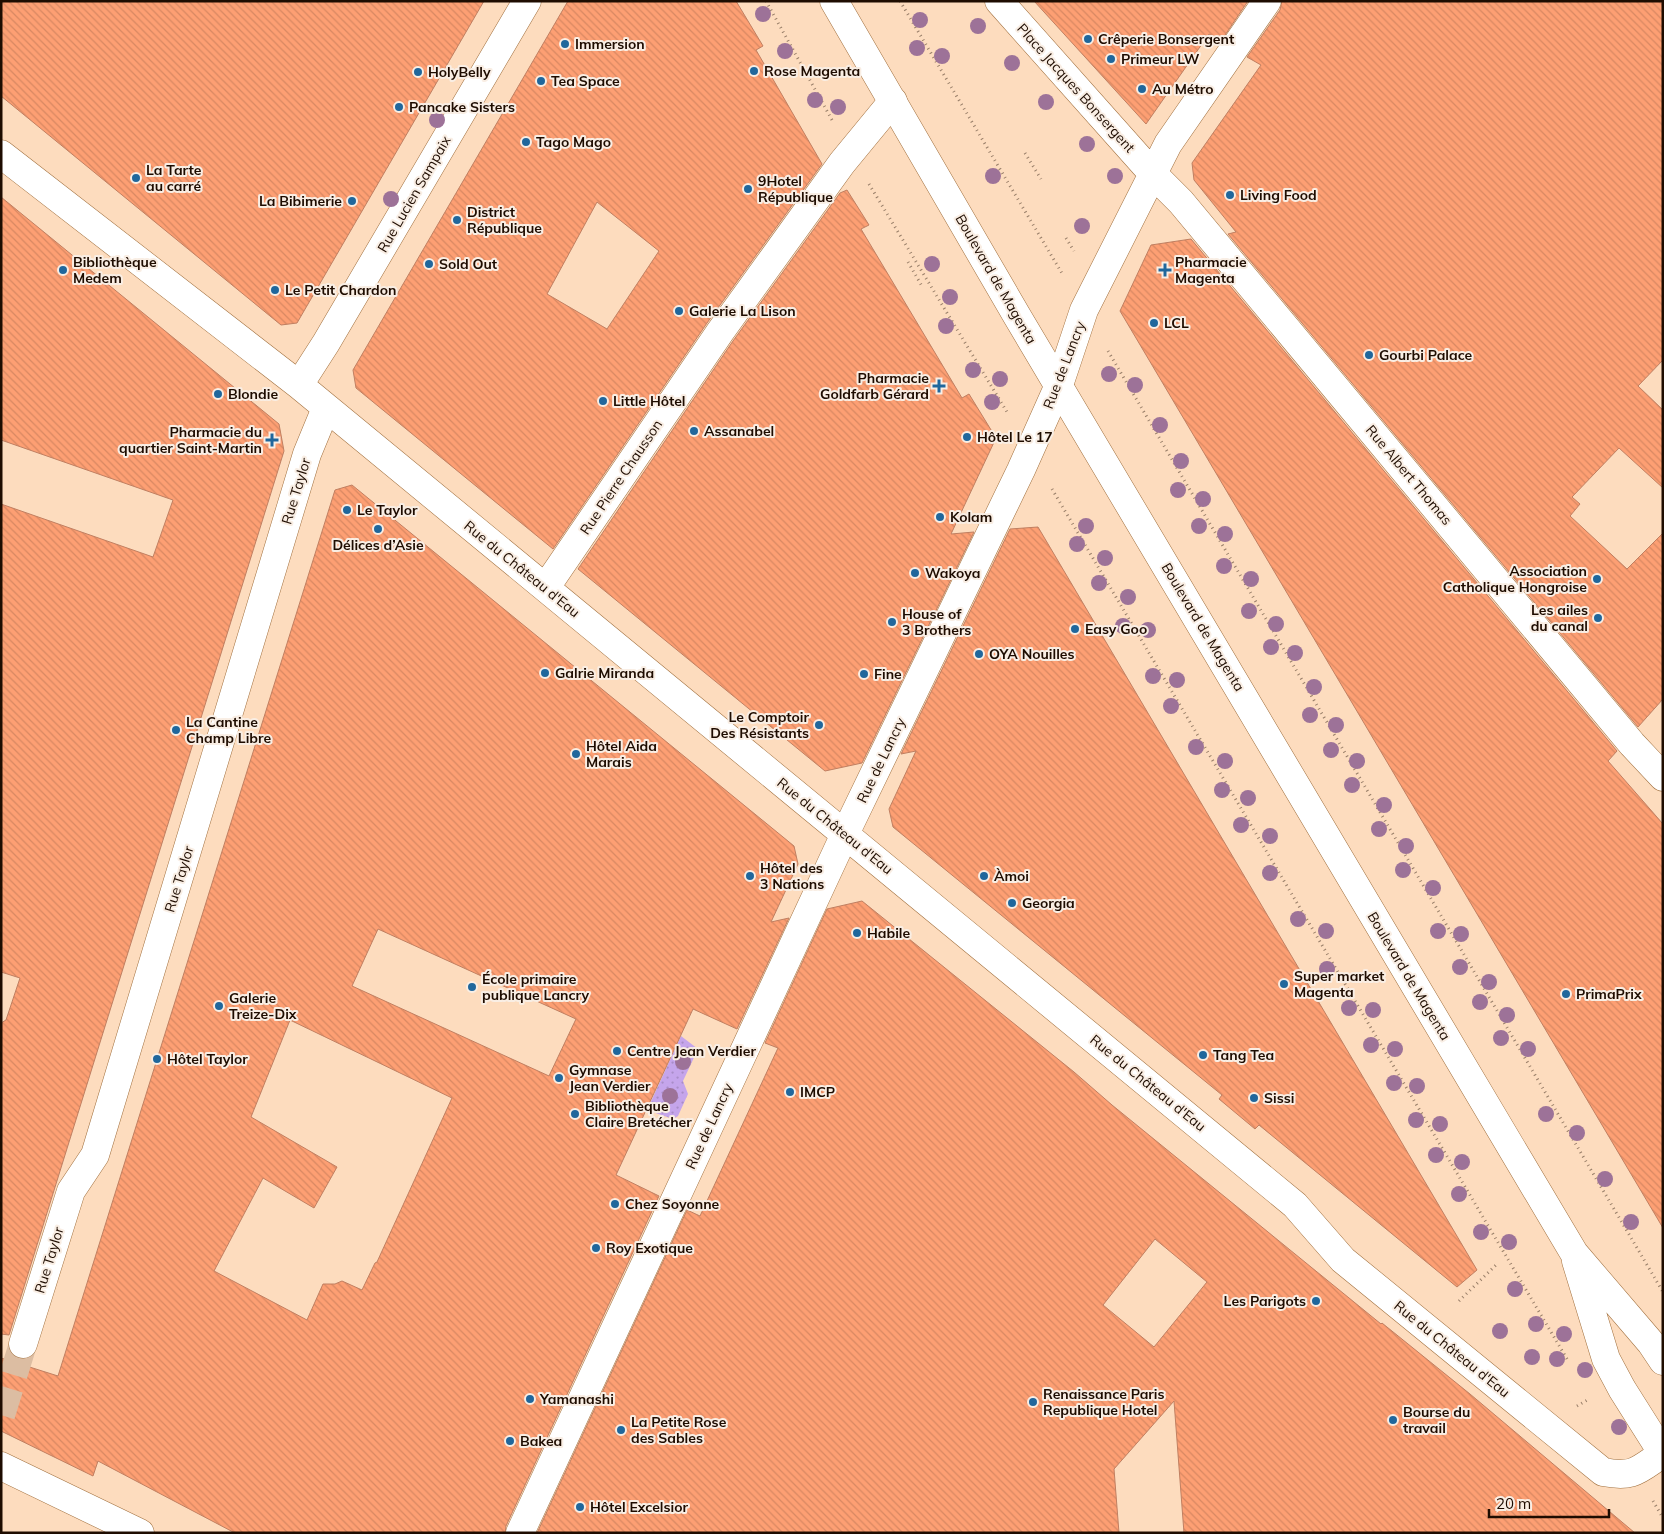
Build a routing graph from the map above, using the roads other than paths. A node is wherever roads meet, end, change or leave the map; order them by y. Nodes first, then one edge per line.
1 (527, 1) edge
2 (834, 1) edge
3 (999, 1) edge
4 (1267, 1) edge
5 (893, 101) junction
6 (1, 154) edge
7 (1153, 174) junction
8 (298, 385) junction
9 (1059, 385) junction
10 (326, 408) junction
11 (546, 588) junction
12 (1663, 777) edge
13 (845, 834) junction
14 (1574, 1252) junction
15 (23, 1344) tunnel mouth
16 (1663, 1361) edge
17 (1663, 1454) edge
18 (1, 1466) edge
19 (140, 1533) edge
20 (520, 1533) edge

1 - 8 street, Rue Lucien Sampaix
2 - 5 street, Boulevard de Magenta
3 - 7 street, Place Jacques Bonsergent
4 - 7 street, Rue de Lancry
5 - 9 street, Boulevard de Magenta
5 - 11 street, Rue Pierre Chausson
6 - 8 street, Rue du Château d'Eau
7 - 9 street, Rue de Lancry
7 - 12 street, Rue Albert Thomas
8 - 10 street, Rue du Château d'Eau
9 - 13 street, Rue de Lancry
9 - 14 street, Boulevard de Magenta
10 - 11 street, Rue du Château d'Eau
10 - 15 street, Rue Taylor
11 - 13 street, Rue du Château d'Eau
13 - 17 street, Rue du Château d'Eau
13 - 20 street, Rue de Lancry
14 - 16 street, Boulevard de Magenta
14 - 17 street, Boulevard de Magenta
18 - 19 street

